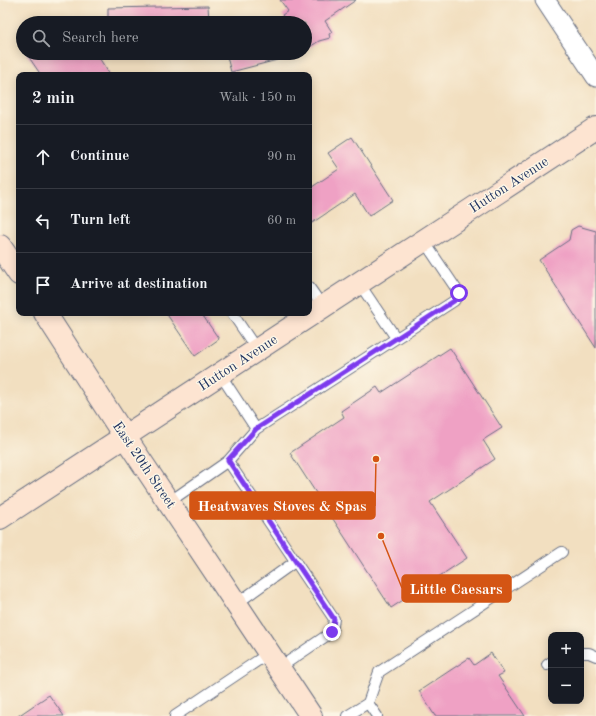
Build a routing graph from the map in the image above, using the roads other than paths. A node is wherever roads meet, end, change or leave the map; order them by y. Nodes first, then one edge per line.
1 (545, 0) edge
2 (596, 78) edge
3 (596, 128) edge
4 (424, 241) junction
5 (0, 246) edge
6 (16, 270) edge
7 (359, 283) junction
8 (312, 290) edge
9 (323, 307) junction
10 (312, 314) edge
11 (47, 316) edge
12 (234, 316) edge
13 (309, 316) edge
14 (396, 338) junction
15 (257, 350) junction
16 (220, 374) junction
17 (256, 429) junction
18 (125, 437) junction
19 (228, 460) junction
20 (169, 502) junction
21 (0, 518) edge
22 (562, 552) dead end
23 (296, 561) junction
24 (236, 604) junction
25 (584, 653) edge
26 (596, 656) edge
27 (274, 661) junction
28 (368, 703) junction
29 (175, 716) edge
30 (311, 716) edge
31 (347, 716) edge
32 (377, 716) edge

1 - 2 street
3 - 4 main road, Hutton Avenue
4 - 7 main road, Hutton Avenue
4 - 14 lane
5 - 6 main road
7 - 9 main road, Hutton Avenue
7 - 14 lane
8 - 9 lane
9 - 10 main road, Hutton Avenue
11 - 18 main road, East 20th Street
12 - 15 lane
13 - 15 main road, Hutton Avenue
14 - 17 lane
15 - 16 main road, Hutton Avenue
16 - 17 lane
16 - 18 main road, Hutton Avenue
17 - 19 lane
18 - 20 main road, East 20th Street
18 - 21 main road, Hutton Avenue
19 - 20 lane
19 - 23 lane
20 - 24 main road, East 20th Street
22 - 28 lane
23 - 24 lane
23 - 27 lane
24 - 27 main road, East 20th Street
25 - 26 lane
27 - 29 lane
27 - 30 main road, East 20th Street
28 - 31 lane
28 - 32 lane

